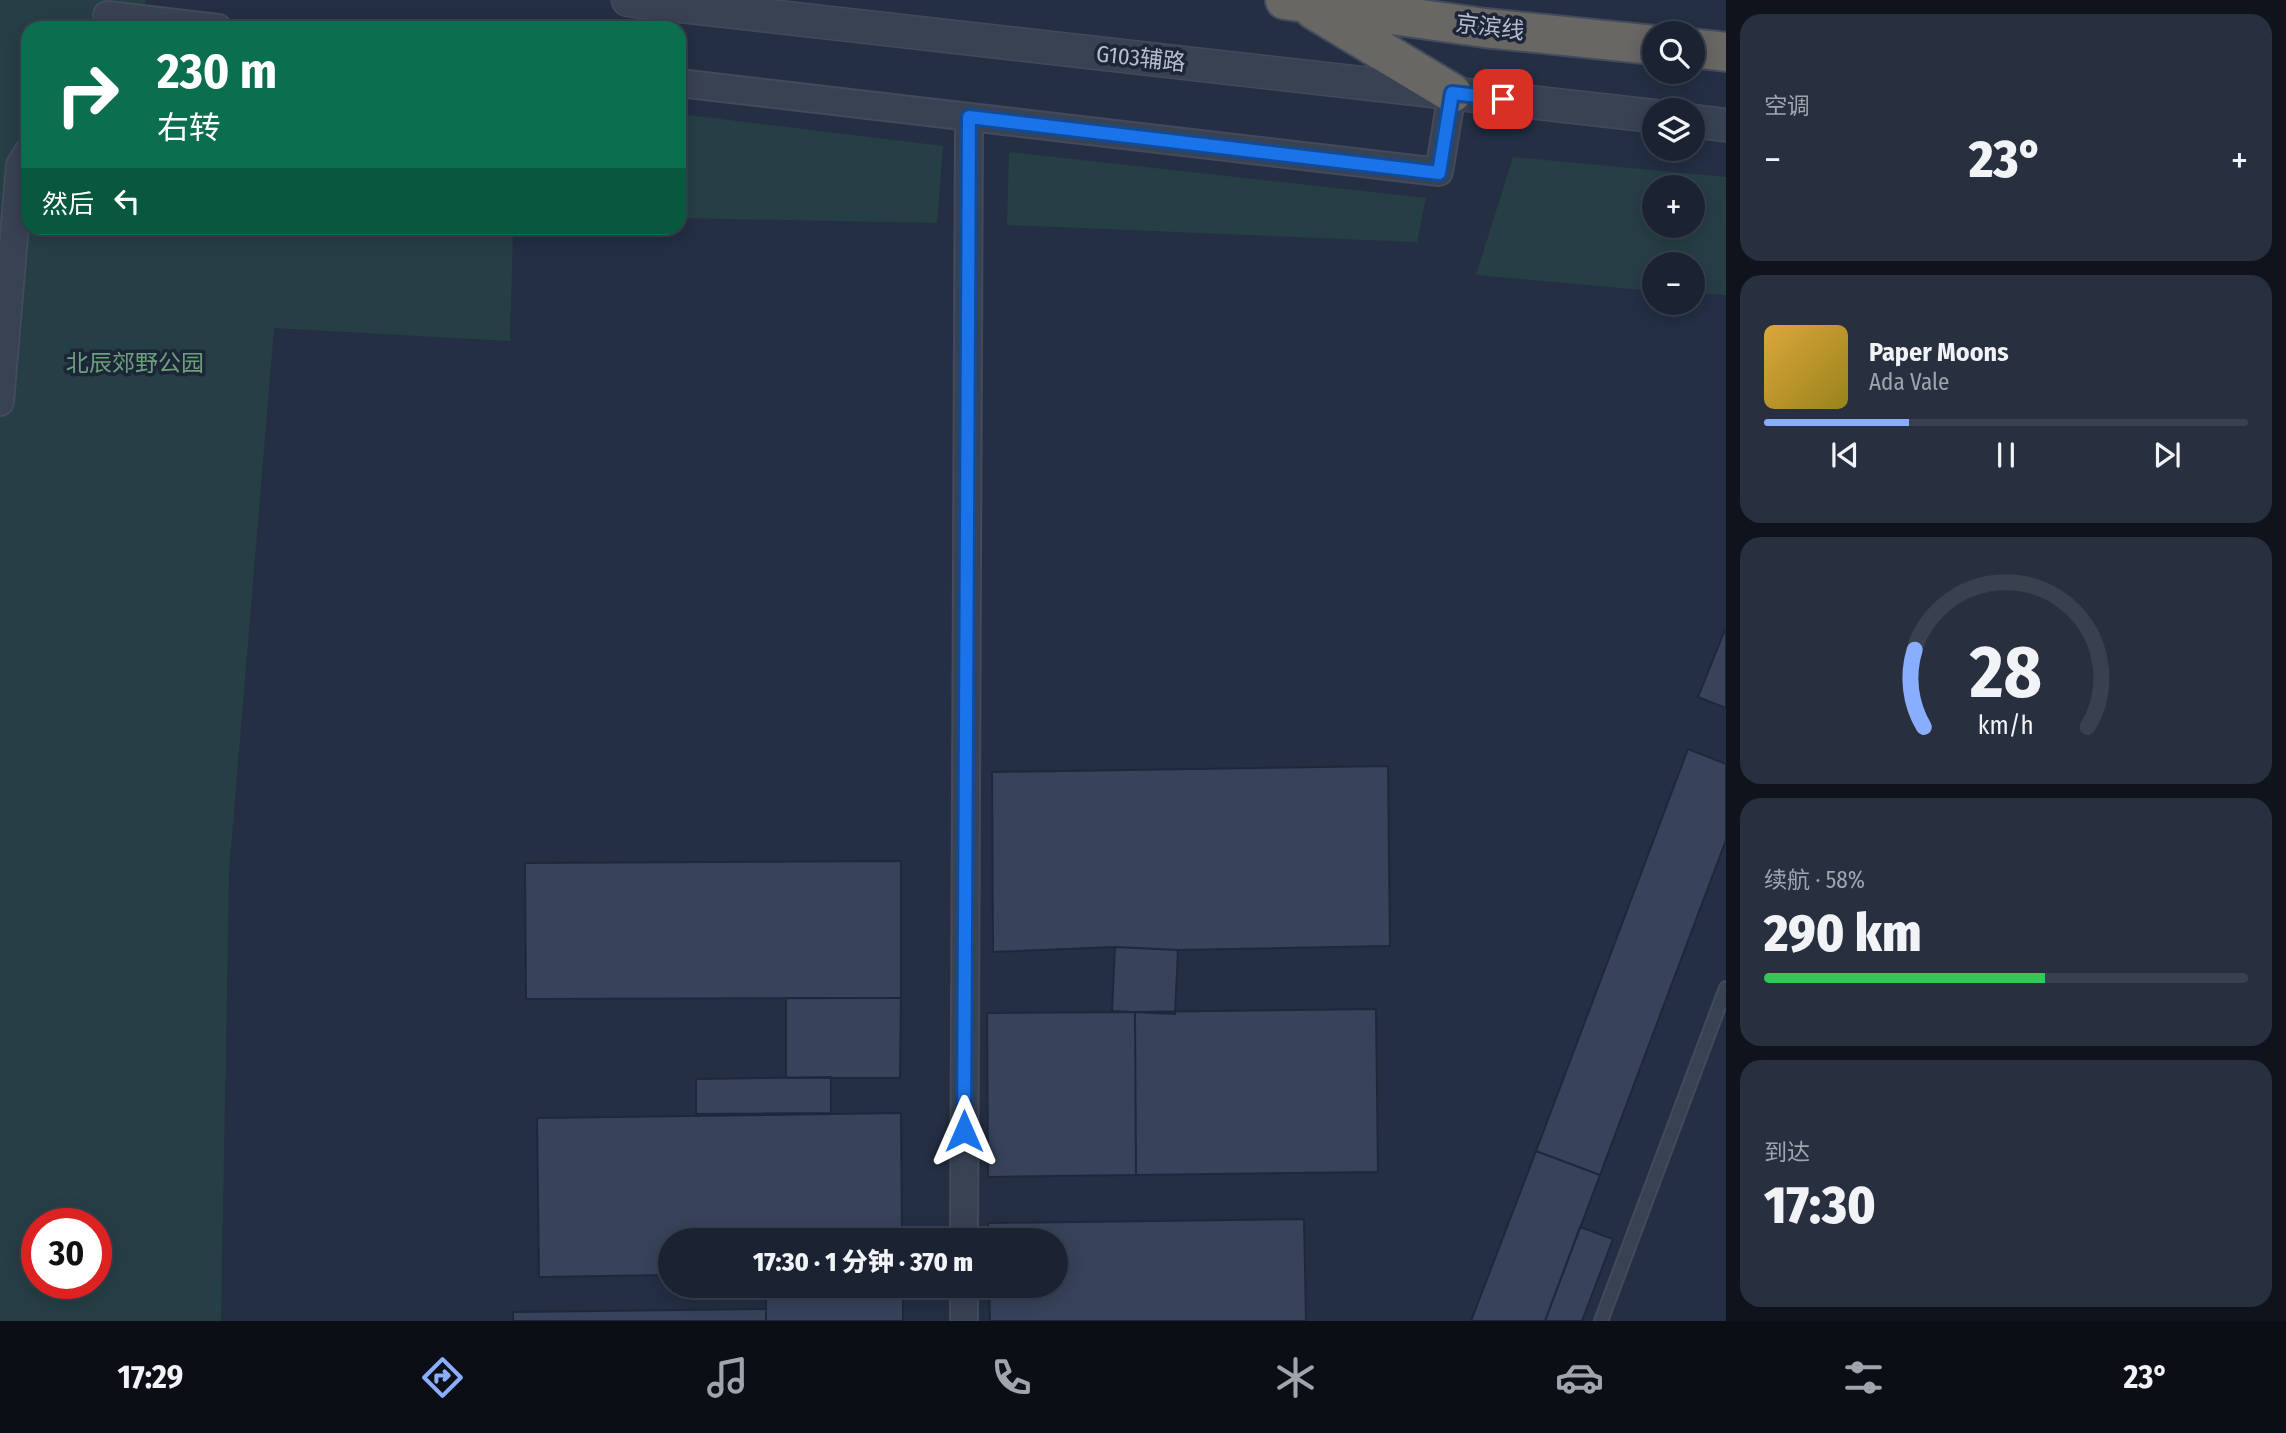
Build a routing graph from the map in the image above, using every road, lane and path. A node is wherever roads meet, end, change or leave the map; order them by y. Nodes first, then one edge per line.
1 (628, 0) edge
2 (1293, 1) edge
3 (105, 14) edge
4 (162, 21) edge
5 (1642, 44) edge
6 (1705, 50) edge
7 (1726, 52) edge
8 (686, 84) edge
9 (1452, 93) junction
10 (1642, 115) edge
11 (969, 117) junction
12 (1705, 123) edge
13 (1726, 125) edge
14 (21, 163) edge
15 (0, 402) edge
16 (1726, 988) edge
17 (964, 1228) edge
18 (964, 1298) edge
19 (964, 1321) edge
20 (1601, 1321) edge

1 - 9 street, G103辅路
2 - 5 highway, 京滨线
2 - 9 highway
3 - 4 street
6 - 7 highway
8 - 11 street
9 - 10 street, G103辅路
9 - 11 street
11 - 17 street
12 - 13 street
14 - 15 street
16 - 20 lane
18 - 19 street

